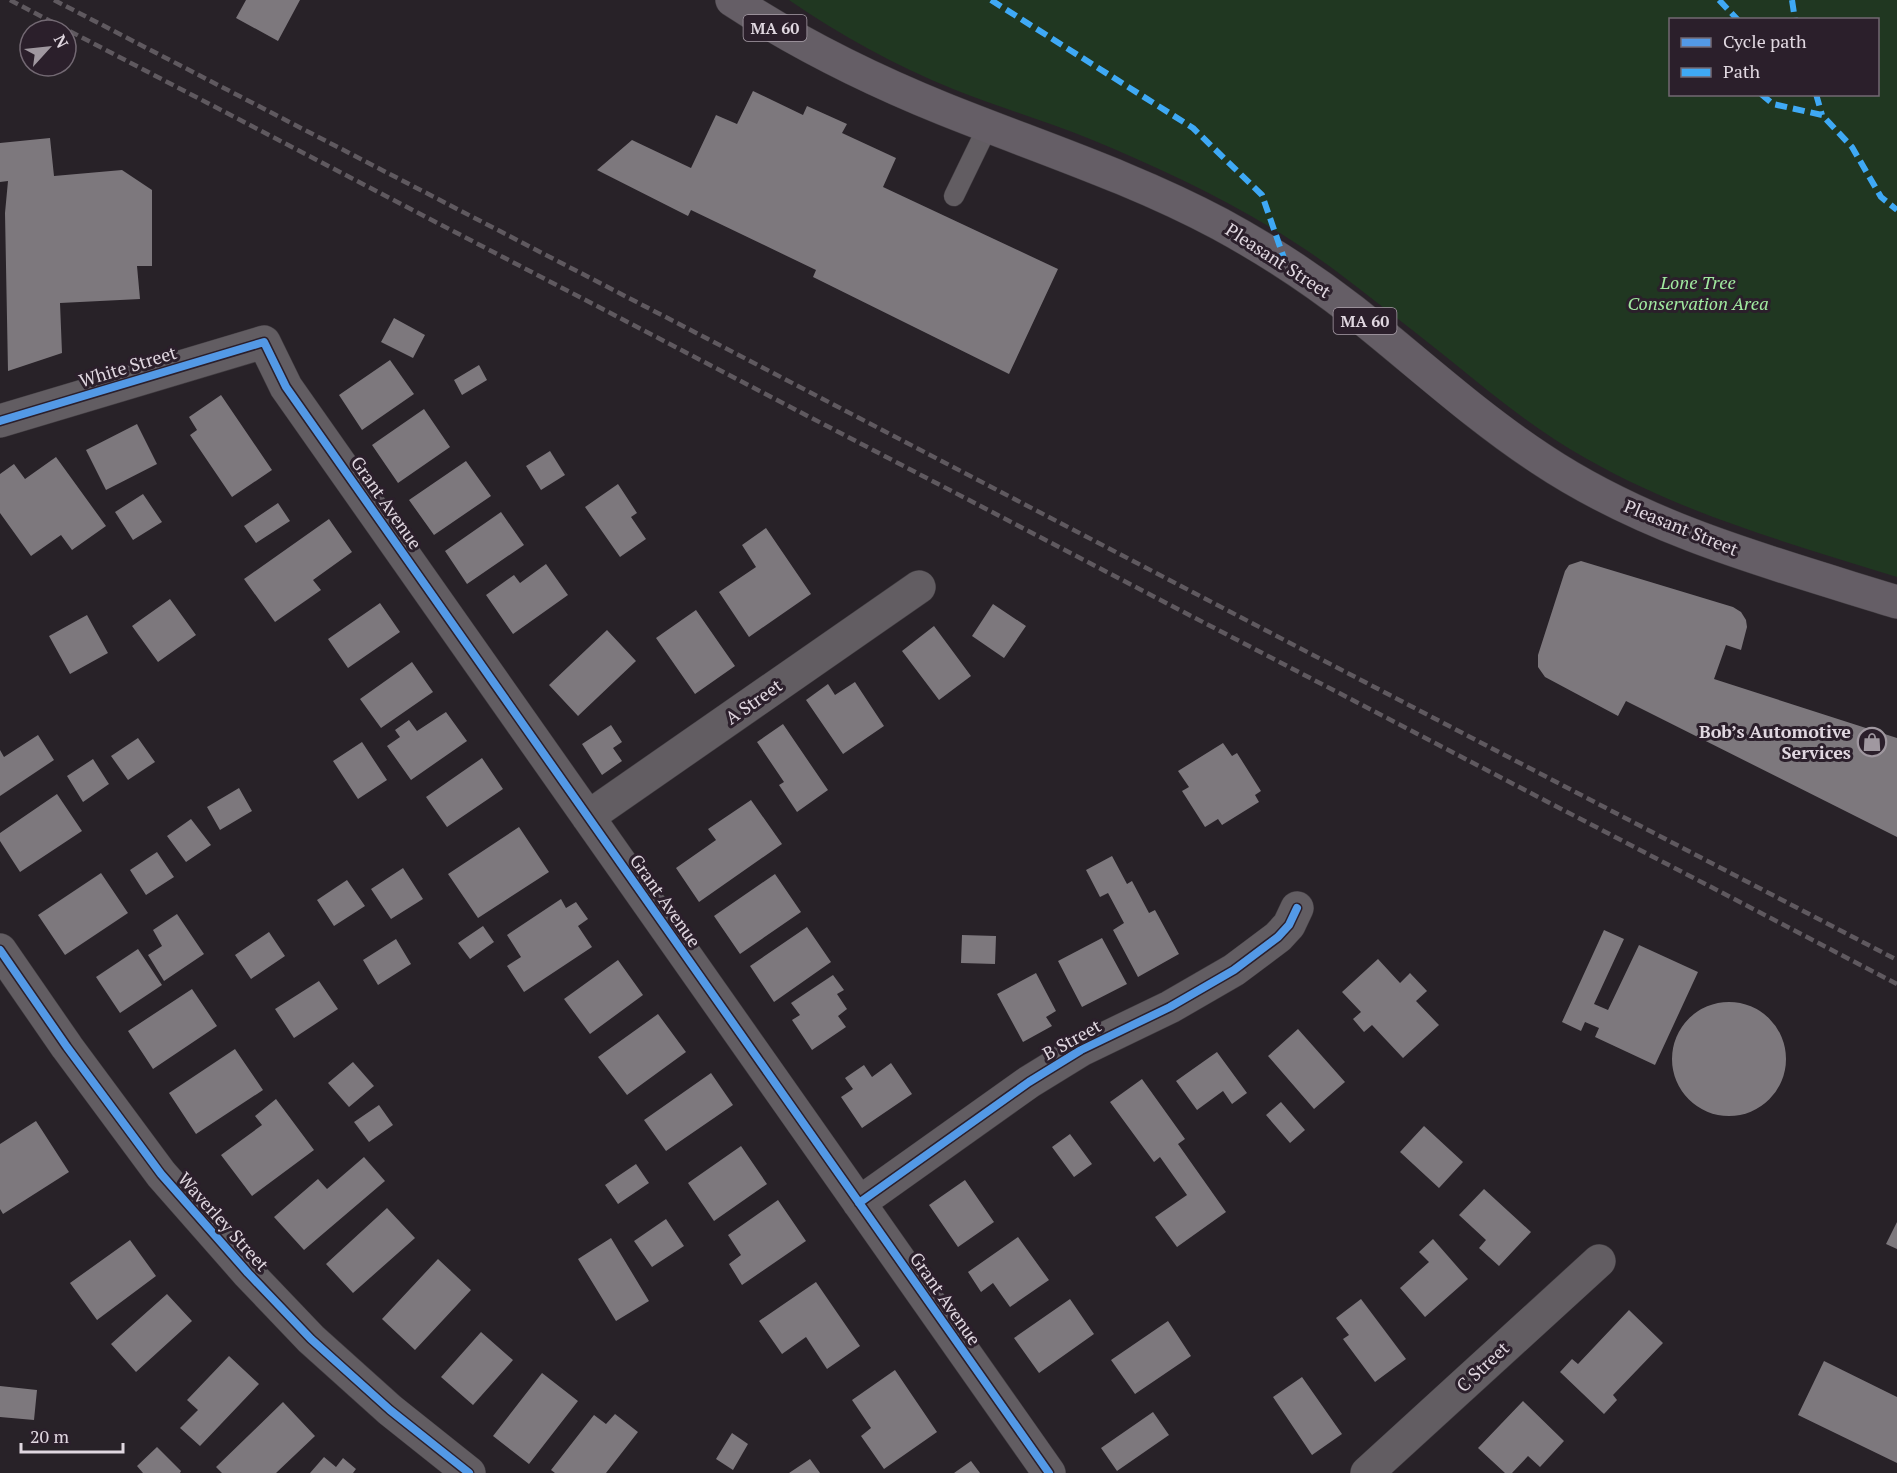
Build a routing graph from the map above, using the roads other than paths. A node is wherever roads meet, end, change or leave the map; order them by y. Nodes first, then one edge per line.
1 (732, 0) edge
2 (988, 126) junction
3 (954, 196) dead end
4 (264, 342) joint
5 (0, 421) edge
6 (920, 587) dead end
7 (1897, 603) edge
8 (588, 817) junction
9 (1297, 908) dead end
10 (0, 950) edge
11 (859, 1203) junction
12 (1599, 1260) dead end
13 (469, 1473) edge
14 (1049, 1473) edge
15 (1367, 1473) edge

1 - 2 main road, Pleasant Street / MA 60
2 - 3 lane
2 - 7 main road, Pleasant Street / MA 60
4 - 5 street, White Street
4 - 8 street, Grant Avenue
6 - 8 street, A Street
8 - 11 street, Grant Avenue
9 - 11 street, B Street
10 - 13 street, Waverley Street
11 - 14 street, Grant Avenue
12 - 15 street, C Street

